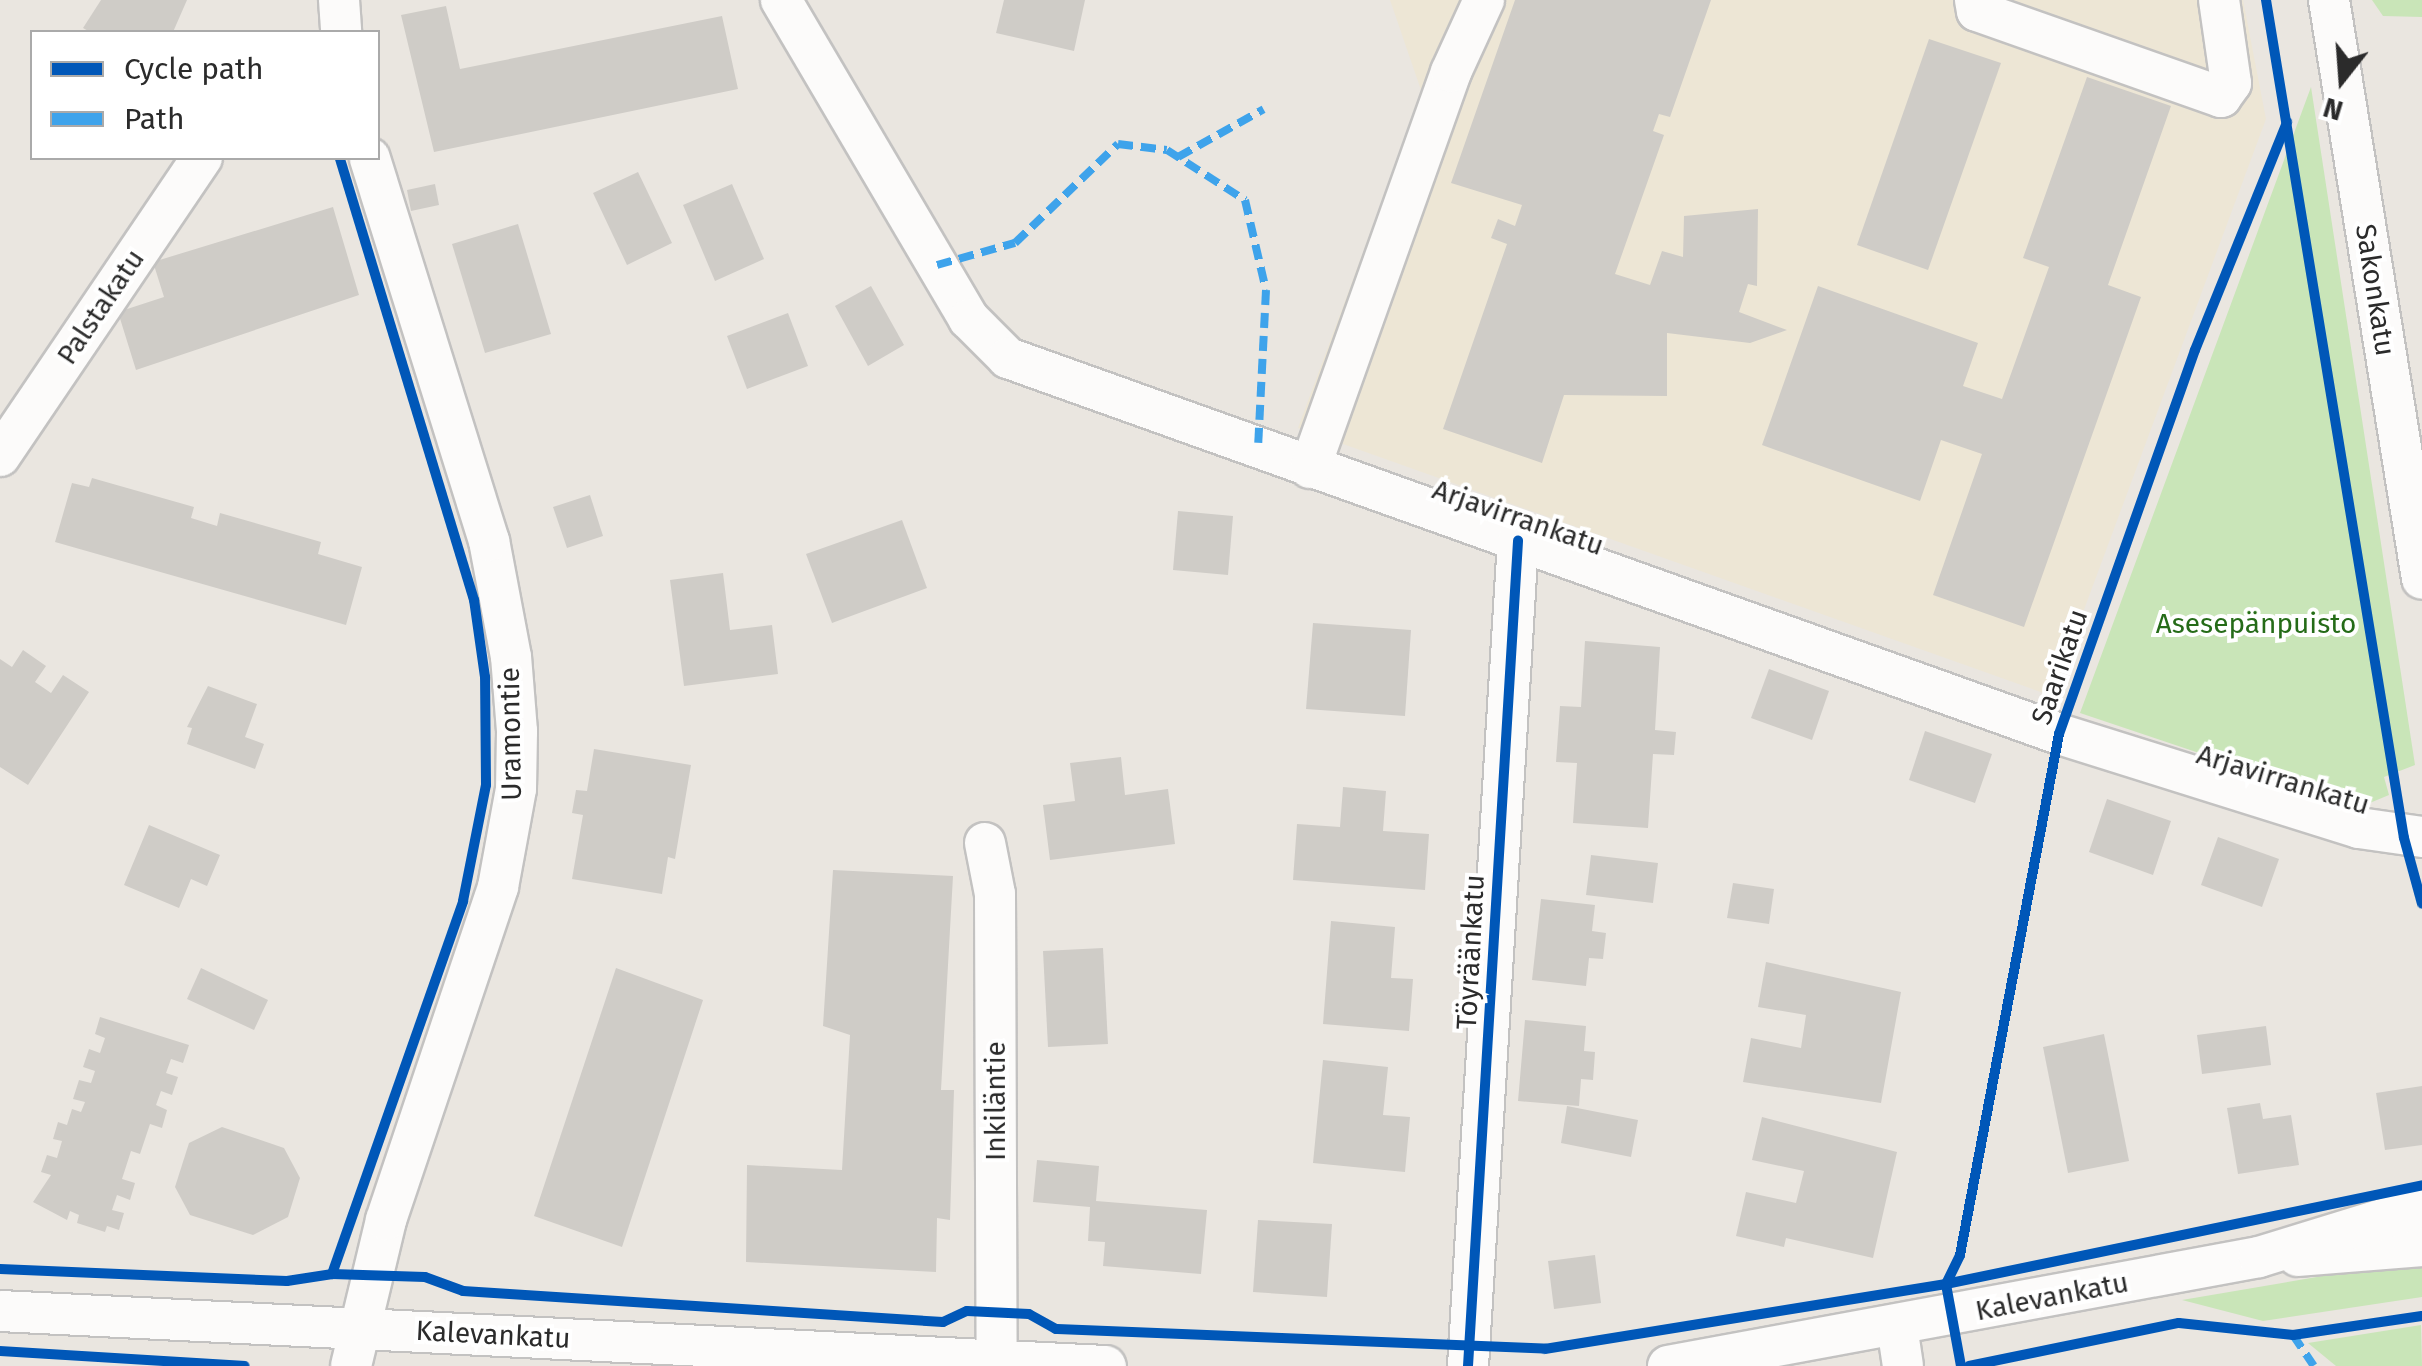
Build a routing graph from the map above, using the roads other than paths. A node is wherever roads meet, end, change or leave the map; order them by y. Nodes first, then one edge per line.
1 (339, 0) edge
2 (781, 0) edge
3 (1484, 0) edge
4 (1975, 0) edge
5 (2220, 0) edge
6 (2328, 0) edge
7 (341, 30) edge
8 (201, 160) edge
9 (371, 160) edge
10 (0, 456) edge
11 (1310, 468) junction
12 (1518, 541) junction
13 (2422, 580) edge
14 (2422, 837) edge
15 (985, 843) dead end
16 (2422, 1207) edge
17 (2422, 1246) edge
18 (2259, 1257) junction
19 (0, 1311) edge
20 (1897, 1326) junction
21 (355, 1347) edge
22 (996, 1360) junction
23 (1106, 1366) edge
24 (1468, 1366) edge
25 (1668, 1366) edge
26 (1902, 1366) edge

1 - 7 street
2 - 11 street, Arjavirrankatu
3 - 11 street
4 - 5 street
6 - 13 street, Sakonkatu
8 - 10 street, Palstakatu
9 - 21 street, Uramontie
11 - 12 street, Arjavirrankatu
12 - 14 street, Arjavirrankatu
12 - 24 street, Töyräänkatu
15 - 22 street, Inkiläntie
16 - 18 street, Kalevankatu
17 - 18 street, Kalevankatu
18 - 20 street, Kalevankatu
19 - 21 street, Kalevankatu
20 - 25 street, Kalevankatu
20 - 26 street
21 - 22 street, Kalevankatu
22 - 23 street, Kalevankatu

